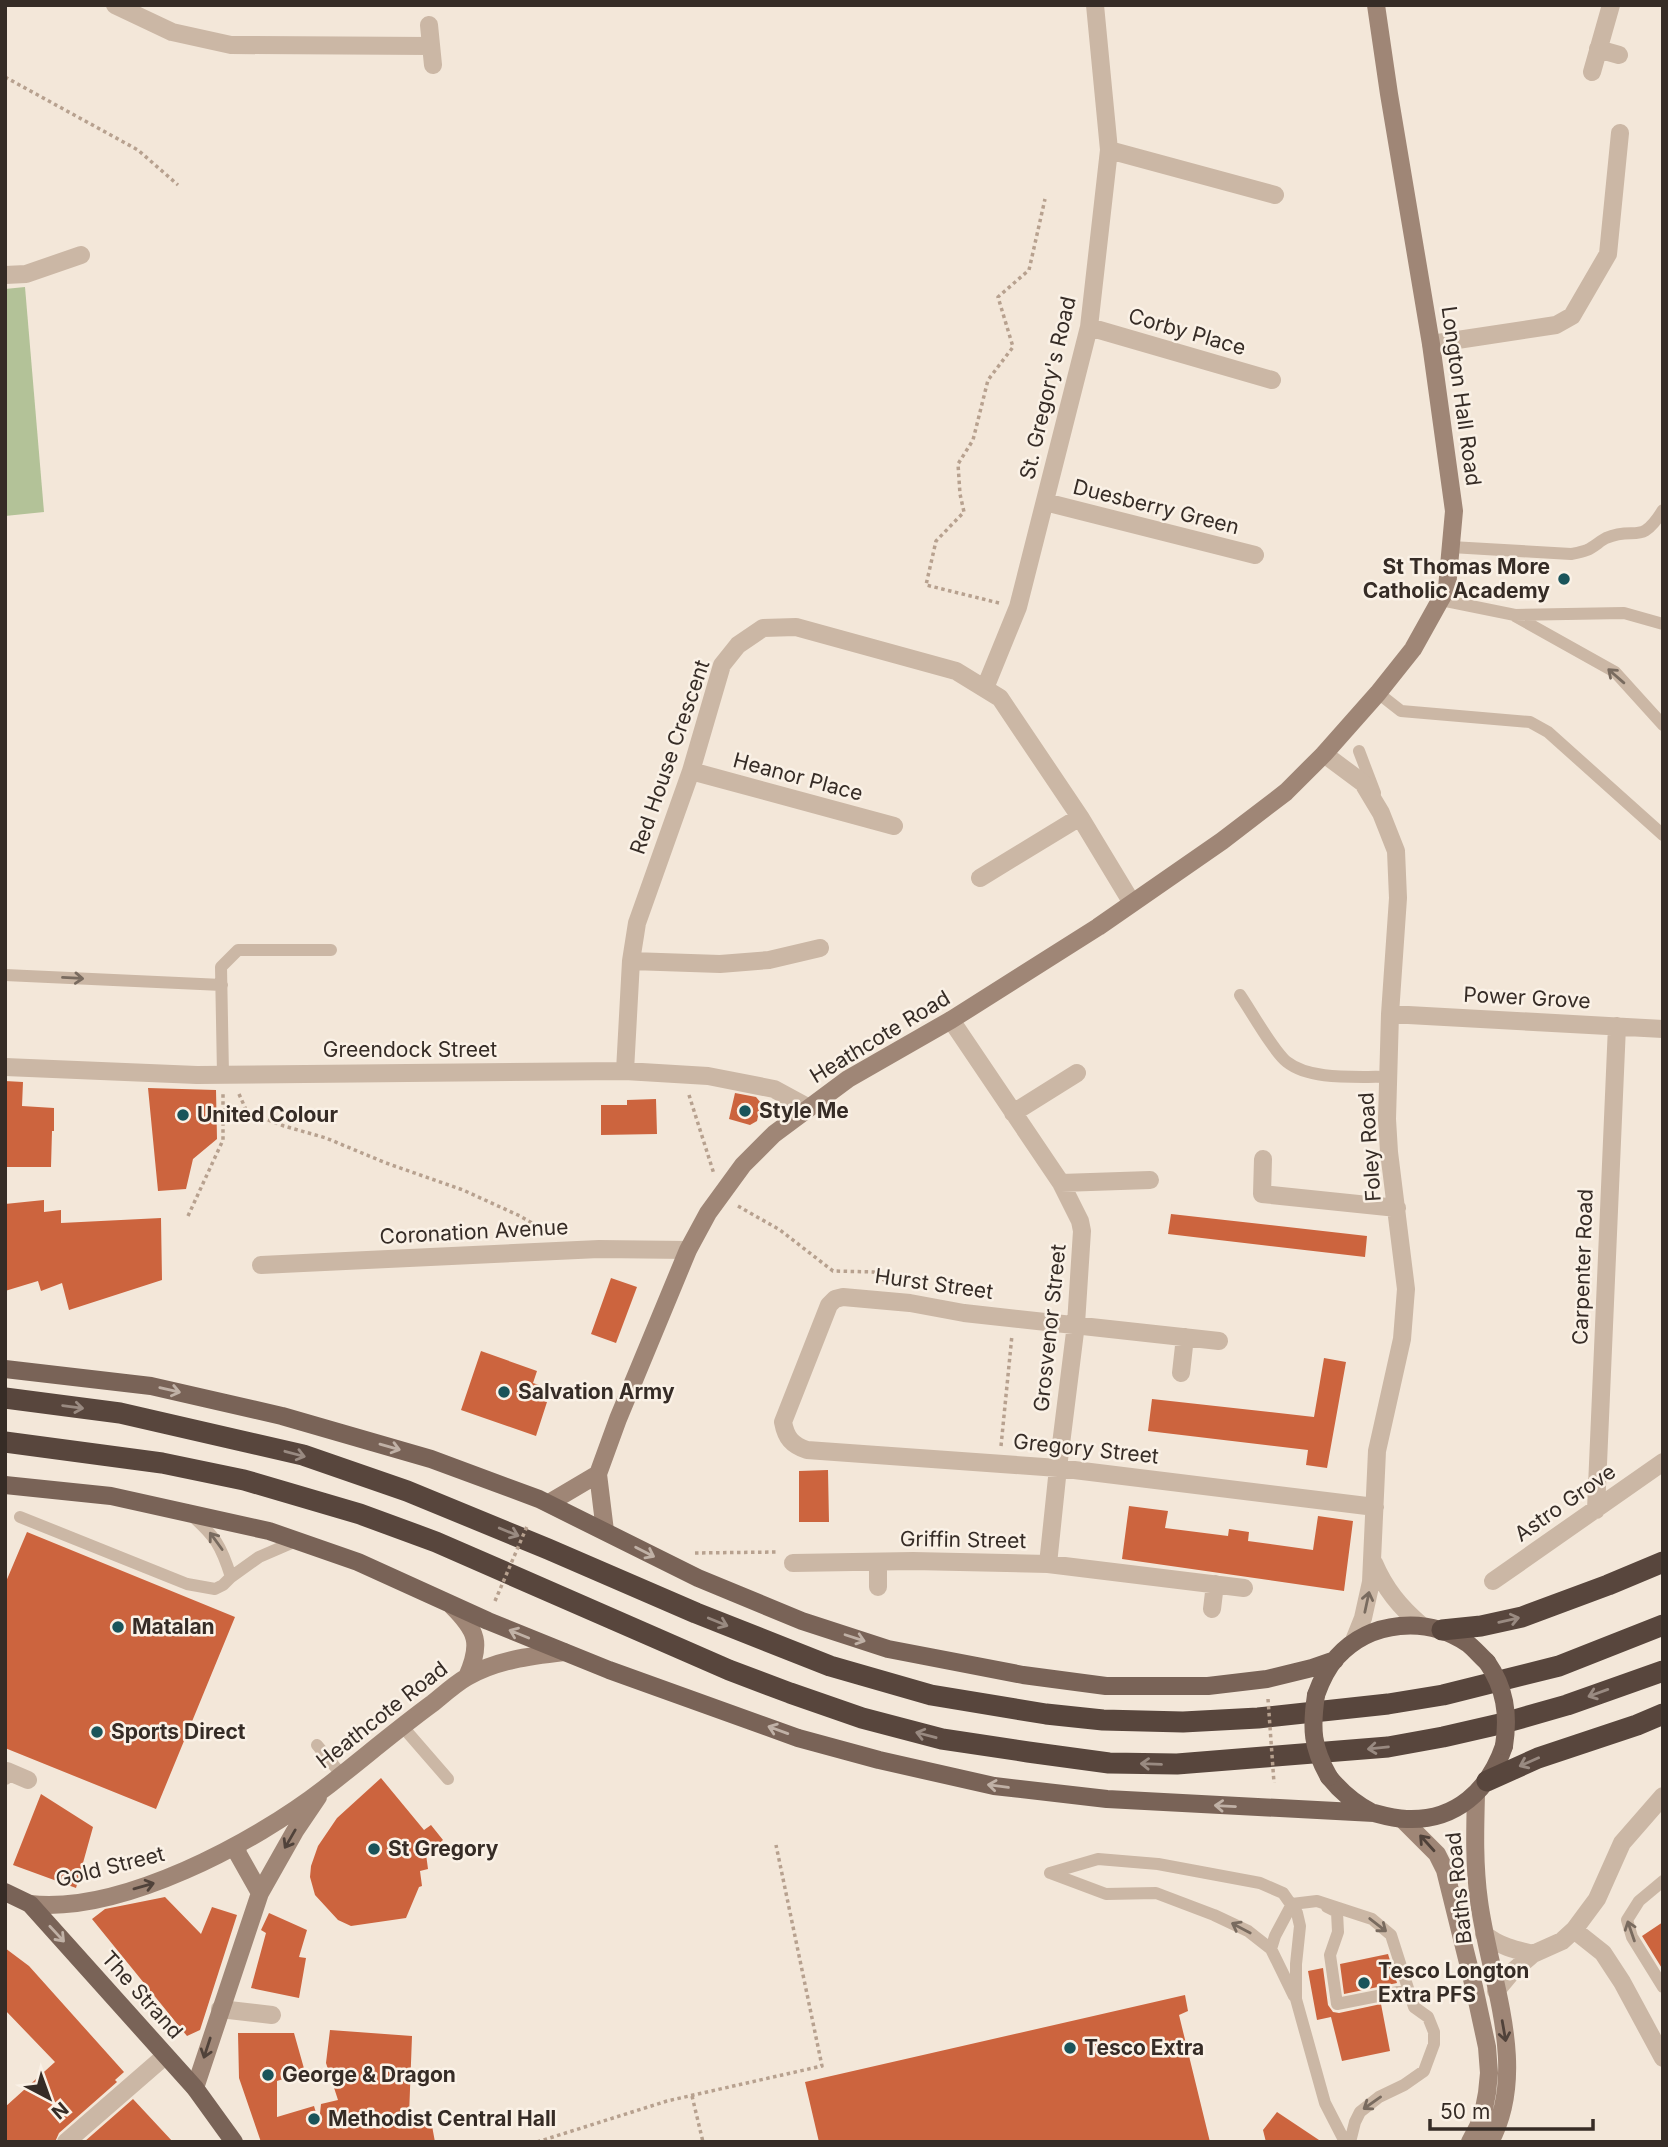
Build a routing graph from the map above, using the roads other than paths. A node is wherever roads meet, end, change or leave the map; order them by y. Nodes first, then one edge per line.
1 (115, 5) edge
2 (1095, 5) edge
3 (1376, 5) edge
4 (1611, 5) edge
5 (429, 25) dead end
6 (431, 46) junction
7 (1598, 49) junction
8 (1619, 55) dead end
9 (433, 65) dead end
10 (1592, 72) dead end
11 (1620, 133) dead end
12 (1109, 150) junction
13 (1275, 195) dead end
14 (81, 255) dead end
15 (5, 275) edge
16 (1089, 327) junction
17 (1431, 344) junction
18 (1272, 380) dead end
19 (1045, 502) junction
20 (1663, 510) edge
21 (1451, 547) junction
22 (1255, 555) dead end
23 (1441, 600) junction
24 (1515, 615) junction
25 (1663, 624) edge
26 (985, 688) junction
27 (1378, 693) junction
28 (1663, 725) edge
29 (1359, 751) dead end
30 (1324, 754) junction
31 (691, 771) junction
32 (1381, 813) junction
33 (1080, 817) junction
34 (894, 826) dead end
35 (1663, 835) edge
36 (980, 878) dead end
37 (1132, 903) junction
38 (820, 948) dead end
39 (331, 950) dead end
40 (631, 961) junction
41 (5, 975) edge
42 (222, 985) junction
43 (1240, 995) dead end
44 (1390, 1014) junction
45 (951, 1020) junction
46 (1617, 1026) junction
47 (1663, 1028) edge
48 (5, 1067) edge
49 (625, 1071) junction
50 (1077, 1073) dead end
51 (230, 1074) junction
52 (1388, 1077) junction
53 (809, 1108) junction
54 (1013, 1113) junction
55 (1263, 1159) dead end
56 (1150, 1180) dead end
57 (1061, 1183) junction
58 (1397, 1208) junction
59 (688, 1250) junction
60 (261, 1265) dead end
61 (1076, 1324) junction
62 (1185, 1337) junction
63 (1219, 1341) dead end
64 (5, 1369) edge
65 (1181, 1373) dead end
66 (5, 1398) edge
67 (5, 1442) edge
68 (792, 1443) joint
69 (1663, 1462) edge
70 (1058, 1468) junction
71 (598, 1474) junction
72 (5, 1485) edge
73 (549, 1503) junction
74 (1375, 1507) junction
75 (1596, 1510) junction
76 (189, 1513) junction
77 (20, 1517) dead end
78 (605, 1531) junction
79 (296, 1540) junction
80 (1373, 1560) junction
81 (878, 1562) junction
82 (1663, 1562) edge
83 (793, 1563) road end
84 (1048, 1564) junction
85 (231, 1577) junction
86 (1493, 1581) dead end
87 (1215, 1584) junction
88 (878, 1587) dead end
89 (1244, 1588) dead end
90 (452, 1606) junction
91 (1212, 1609) dead end
92 (1663, 1625) edge
93 (1432, 1628) junction
94 (1353, 1643) junction
95 (564, 1652) junction
96 (1335, 1660) junction
97 (1663, 1671) edge
98 (467, 1677) junction
99 (1663, 1714) edge
100 (402, 1726) junction
101 (317, 1745) dead end
102 (341, 1774) junction
103 (5, 1776) edge
104 (448, 1779) dead end
105 (28, 1780) dead end
106 (324, 1788) junction
107 (1482, 1788) junction
108 (1663, 1796) edge
109 (1374, 1813) junction
110 (1403, 1819) junction
111 (237, 1844) junction
112 (1663, 1881) edge
113 (5, 1892) edge
114 (260, 1893) junction
115 (1317, 1902) junction
116 (30, 1904) junction
117 (1292, 1904) junction
118 (1574, 1930) junction
119 (1485, 1934) junction
120 (1271, 1950) junction
121 (1533, 1954) junction
122 (1663, 1987) edge
123 (1408, 1990) junction
124 (1496, 1990) junction
125 (1296, 1999) junction
126 (220, 2008) junction
127 (272, 2015) dead end
128 (165, 2056) junction
129 (1663, 2058) edge
130 (195, 2088) junction
131 (66, 2142) edge
132 (234, 2142) edge
133 (1345, 2142) edge
134 (1350, 2142) edge
135 (1470, 2142) edge
136 (1490, 2142) edge

1 - 6 street
2 - 12 street, St. Gregory's Road
3 - 17 street, Longton Hall Road
4 - 7 street
5 - 6 street
6 - 9 street
7 - 8 street
7 - 10 street
11 - 17 street
12 - 13 street
12 - 16 street, St. Gregory's Road
14 - 15 street
16 - 18 street, Corby Place
16 - 19 street, St. Gregory's Road
17 - 21 street, Longton Hall Road
19 - 22 street, Duesberry Green
19 - 26 street, St. Gregory's Road
20 - 21 lane
21 - 23 street, Longton Hall Road
23 - 24 lane
23 - 27 street, Longton Hall Road
24 - 25 lane
28 -> 24 lane
26 - 31 street, Red House Crescent
26 - 33 street, Red House Crescent
27 - 30 street, Longton Hall Road
27 - 35 lane
29 - 32 lane
30 - 32 street, Foley Road
30 - 37 street, Heathcote Road
31 - 34 street, Heanor Place
31 - 40 street, Red House Crescent
32 - 44 street, Foley Road
33 - 36 street
33 - 37 street, Red House Crescent
37 - 45 street, Heathcote Road
38 - 40 street
39 - 42 lane
40 - 49 street, Red House Crescent
41 -> 42 lane
42 - 51 lane
43 - 52 lane
44 - 46 street, Power Grove
44 - 52 street, Foley Road
45 - 53 street, Heathcote Road
45 - 54 street, Grosvenor Street
46 - 47 street, Power Grove
46 - 75 street, Carpenter Road
48 - 51 street, Greendock Street
49 - 51 street, Greendock Street
49 - 53 street, Greendock Street
50 - 54 street
52 - 58 street, Foley Road
53 - 59 street, Heathcote Road
54 - 57 street, Grosvenor Street
55 - 58 street
56 - 57 street
57 - 61 street, Grosvenor Street
58 - 74 street, Foley Road
59 - 60 street, Coronation Avenue
59 - 71 street, Heathcote Road
61 - 62 street, Hurst Street
61 - 68 street, Hurst Street
61 - 70 street, Grosvenor Street
62 - 63 street, Hurst Street
62 - 65 street
64 -> 73 main road
66 -> 92 highway
97 -> 67 highway
68 - 70 street, Gregory Street
69 - 75 street, Astro Grove
70 - 74 street, Gregory Street
70 - 84 street, Griffin Street
71 - 73 street
71 - 78 street, Heathcote Road
72 - 76 main road
73 - 78 main road
74 - 80 street, Foley Road
75 - 86 street, Astro Grove
76 - 79 main road
85 -> 76 lane
77 - 85 lane
78 -> 96 main road
79 - 85 lane
79 - 90 main road
80 - 93 street, Foley Road
94 -> 80 street, Foley Road
81 - 83 street, Griffin Street
81 - 84 street, Griffin Street
81 - 88 street, Griffin Street
93 -> 82 highway
84 - 87 street, Griffin Street
87 - 89 street, Griffin Street
87 - 91 street
95 -> 90 main road
90 - 98 street, Heathcote Road
93 - 94 main road
93 - 107 main road, bridge
94 - 96 main road
95 - 98 street, Heathcote Road
109 -> 95 main road
96 - 109 main road, bridge
98 - 100 street, Heathcote Road
99 -> 107 highway
100 - 102 street, Heathcote Road
100 - 104 lane
101 - 102 lane
102 - 106 street, Heathcote Road
103 - 105 street
106 - 111 street, Heathcote Road
106 -> 114 street, Heathcote Road
107 - 110 main road
107 - 119 street, Baths Road
108 - 118 street
109 - 110 main road
135 -> 110 street, Baths Road
111 - 114 street
116 -> 111 street, Gold Street
122 -> 112 lane
113 - 116 main road, The Strand
114 - 126 street, Heathcote Road
115 - 117 lane
115 -> 123 lane
115 - 123 lane
116 -> 128 main road, The Strand
117 - 120 lane
120 -> 117 lane
117 - 125 lane
118 - 121 street
118 - 129 street
119 - 121 street
119 - 124 street, Baths Road
120 - 125 lane
121 - 124 street
123 -> 134 lane
124 -> 136 street, Baths Road
125 - 133 lane
126 - 127 street
126 -> 130 street, Heathcote Road
128 - 130 main road, The Strand
128 - 131 street
130 - 132 main road, The Strand

